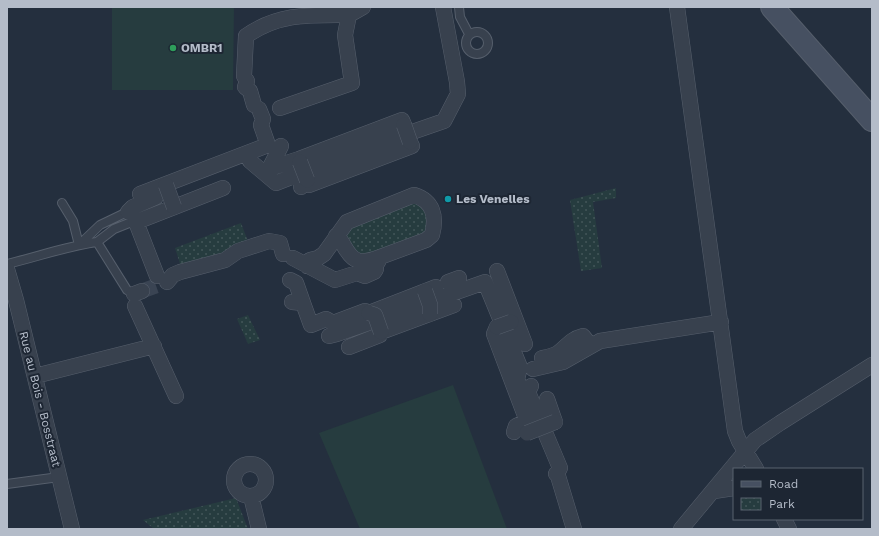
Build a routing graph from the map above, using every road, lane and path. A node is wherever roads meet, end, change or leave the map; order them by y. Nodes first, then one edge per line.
1 (363, 7) edge
2 (443, 7) edge
3 (459, 7) edge
4 (677, 7) edge
5 (772, 7) edge
6 (349, 15) junction
7 (469, 34) dead end
8 (280, 108) dead end
9 (872, 120) edge
10 (271, 156) junction
11 (250, 161) junction
12 (303, 176) junction
13 (166, 185) junction
14 (223, 188) dead end
15 (62, 203) dead end
16 (174, 207) junction
17 (127, 216) junction
18 (336, 236) junction
19 (98, 242) junction
20 (79, 245) junction
21 (378, 263) junction
22 (7, 264) edge
23 (307, 266) junction
24 (7, 269) edge
25 (497, 271) dead end
26 (290, 280) dead end
27 (137, 297) joint
28 (303, 303) junction
29 (454, 304) dead end
30 (369, 313) junction
31 (430, 314) junction
32 (342, 319) dead end
33 (514, 321) junction
34 (721, 322) junction
35 (381, 332) junction
36 (329, 336) dead end
37 (526, 344) dead end
38 (154, 346) junction
39 (349, 347) dead end
40 (872, 365) edge
41 (529, 375) junction
42 (35, 376) junction
43 (176, 396) dead end
44 (547, 399) dead end
45 (745, 452) junction
46 (755, 468) edge
47 (59, 477) junction
48 (7, 484) edge
49 (733, 488) edge
50 (714, 491) junction
51 (251, 496) dead end
52 (784, 520) edge
53 (688, 526) edge
54 (72, 529) edge
55 (258, 529) edge
56 (574, 529) edge
57 (789, 529) edge

1 - 6 street
2 - 12 street
3 - 7 lane
4 - 34 street
5 - 9 street
6 - 8 street
6 - 10 street
10 - 11 street
10 - 12 street
10 - 13 street
10 - 13 street
11 - 12 street
11 - 17 street
12 - 12 street, bridge
13 - 16 street, bridge
14 - 16 street
15 - 20 lane
16 - 23 street
17 - 19 lane
17 - 20 lane
18 - 21 street
18 - 21 street
18 - 23 street
19 - 20 lane
19 - 27 lane
20 - 22 lane
21 - 23 street
24 - 42 street, Rue au Bois - Bosstraat
25 - 33 street
26 - 28 street
27 - 38 street
28 - 30 street
28 - 32 street
29 - 31 street
30 - 31 street, bridge
30 - 35 street, bridge
31 - 35 street
33 - 37 street
33 - 44 street, bridge
34 - 41 street
34 - 45 street
35 - 39 street
36 - 41 street
38 - 42 street
38 - 43 street
40 - 45 street
41 - 56 street
42 - 47 street, Rue au Bois - Bosstraat
45 - 46 street
45 - 50 street
47 - 48 lane
47 - 54 street, Rue au Bois - Bosstraat
49 - 50 street
50 - 53 street
51 - 55 street
52 - 57 street

